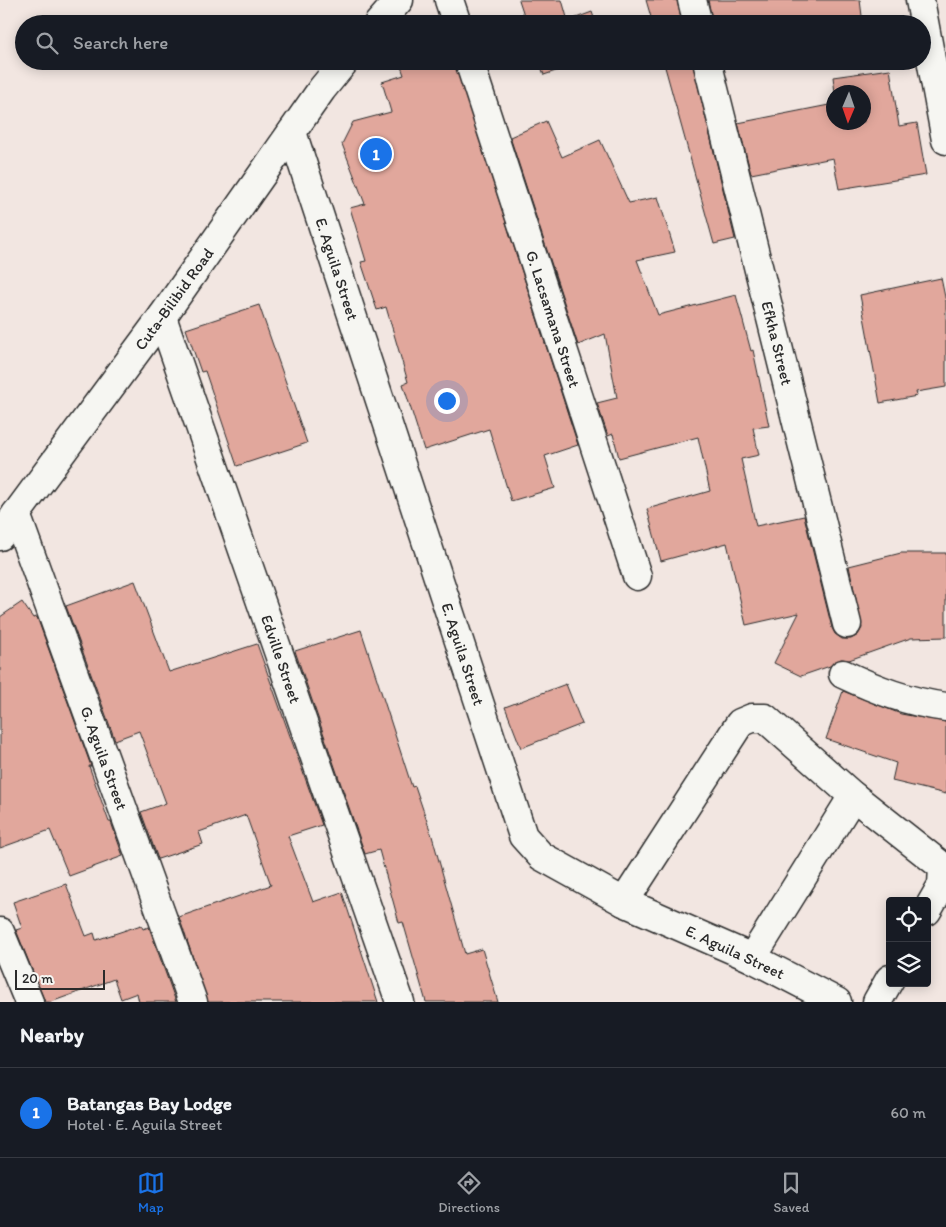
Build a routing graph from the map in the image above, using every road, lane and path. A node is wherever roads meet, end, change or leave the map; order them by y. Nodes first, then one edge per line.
1 (399, 0) edge
2 (449, 0) edge
3 (692, 0) edge
4 (920, 0) edge
5 (386, 15) edge
6 (454, 15) edge
7 (696, 15) edge
8 (923, 15) edge
9 (931, 59) edge
10 (338, 70) edge
11 (472, 70) edge
12 (709, 70) edge
13 (292, 132) junction
14 (946, 140) edge
15 (162, 317) junction
16 (16, 514) junction
17 (0, 536) edge
18 (637, 576) dead end
19 (848, 624) dead end
20 (843, 674) dead end
21 (946, 707) edge
22 (853, 796) junction
23 (624, 902) junction
24 (931, 904) edge
25 (0, 932) edge
26 (752, 958) junction
27 (886, 986) edge
28 (28, 1002) edge
29 (193, 1002) edge
30 (400, 1002) edge
31 (837, 1002) edge
32 (877, 1002) edge

1 - 5 street
2 - 6 street
3 - 7 street
4 - 8 street
9 - 14 street
10 - 13 street, Cuta-Bilibid Road
11 - 18 street, G. Lacsamana Street
12 - 19 street, Efkha Street
13 - 15 street, Cuta-Bilibid Road
13 - 23 street, E. Aguila Street
15 - 16 street, Cuta-Bilibid Road
15 - 30 street, Edville Street
16 - 17 street, Cuta-Bilibid Road
16 - 29 street, G. Aguila Street
20 - 21 street
22 - 23 street
22 - 24 street
22 - 26 street
23 - 26 street, E. Aguila Street
25 - 28 street
26 - 31 street, E. Aguila Street
27 - 32 street

